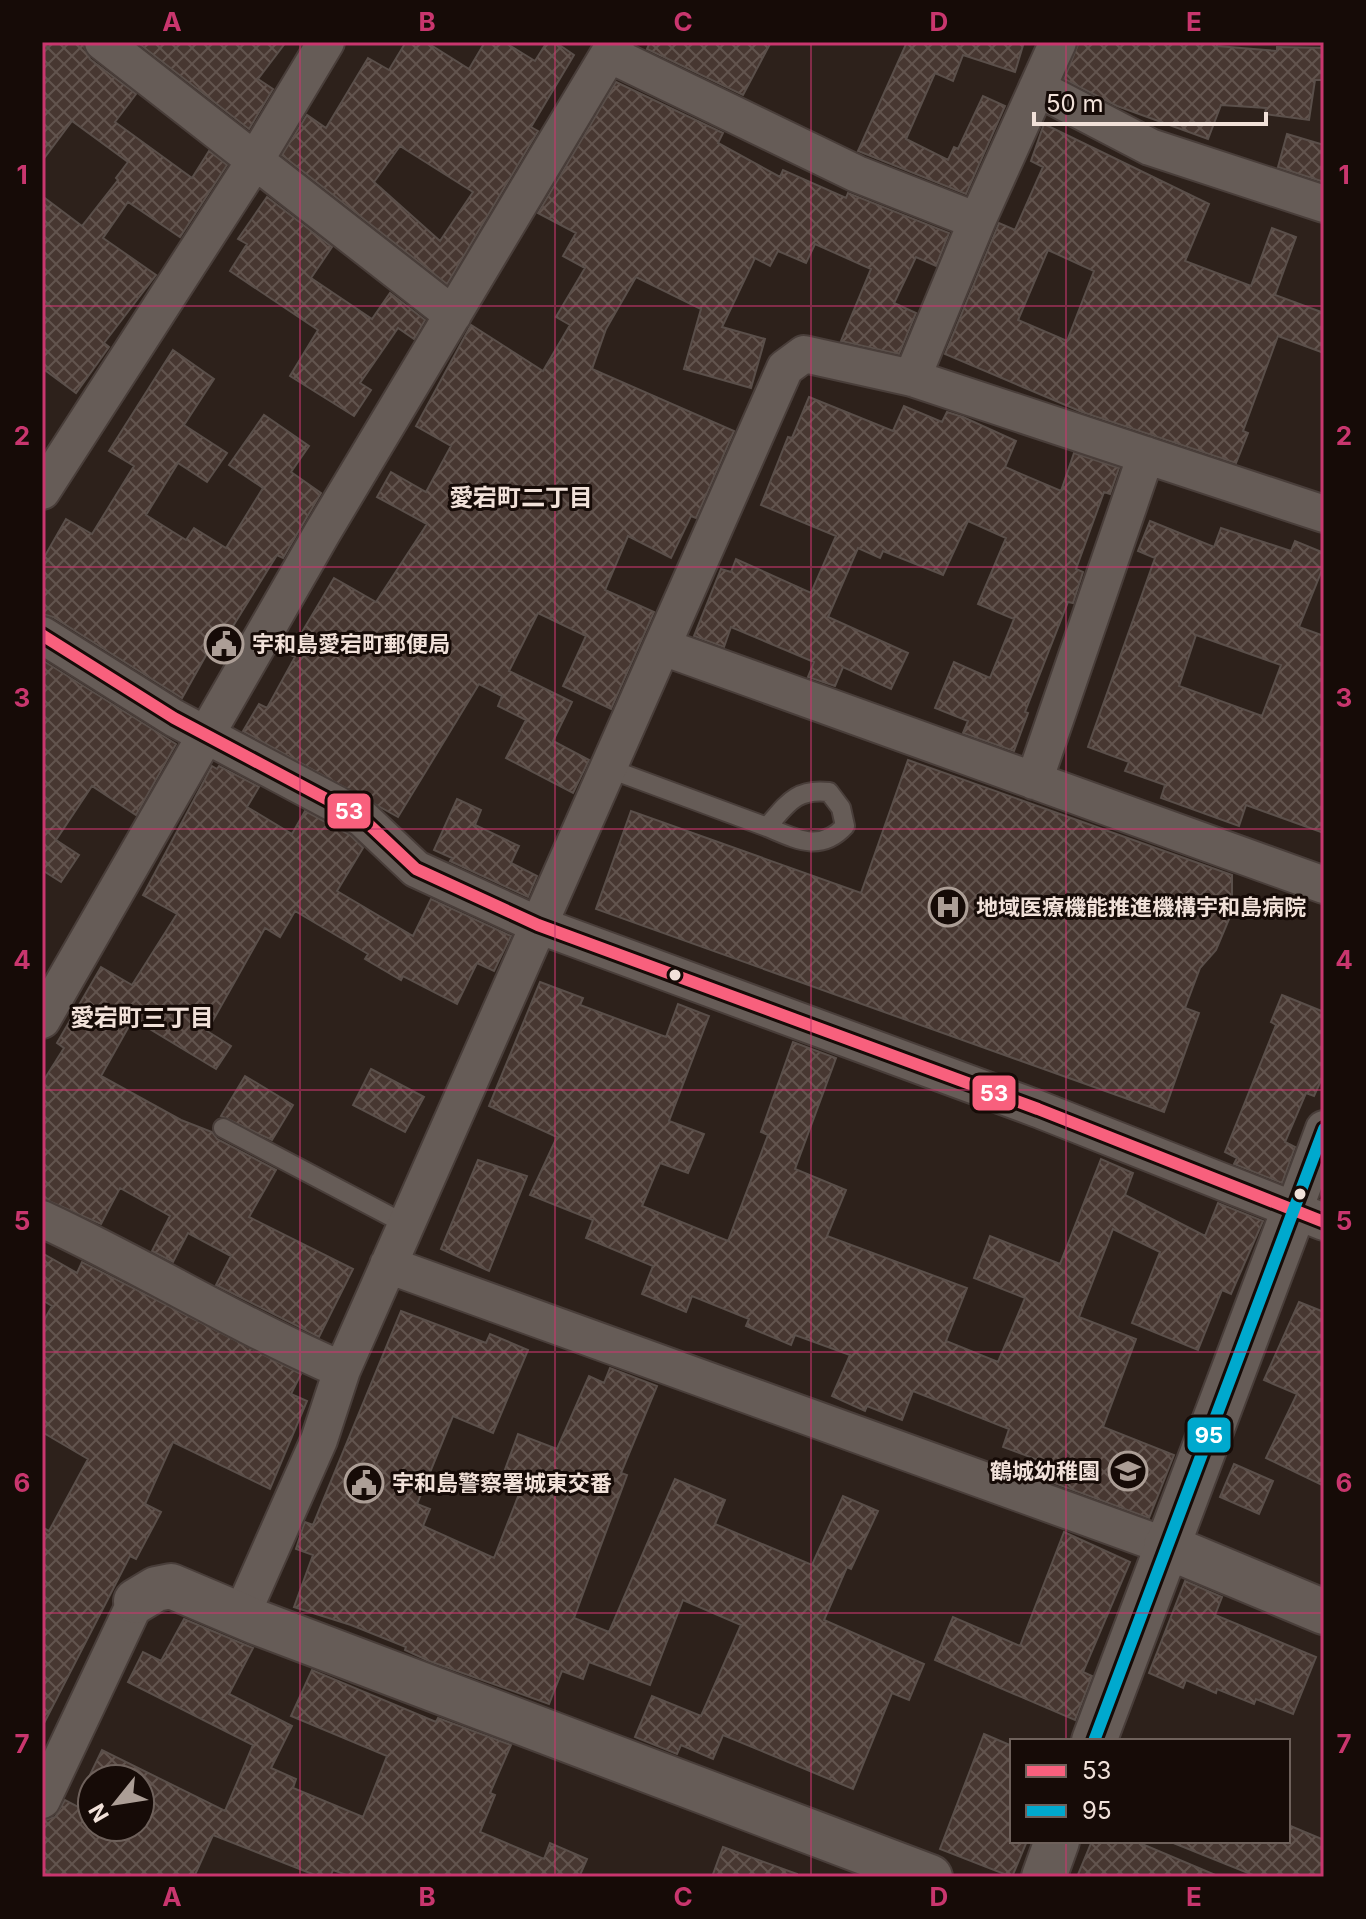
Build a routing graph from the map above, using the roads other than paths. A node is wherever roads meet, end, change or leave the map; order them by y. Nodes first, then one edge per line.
1 (103, 42) edge
2 (326, 42) edge
3 (1058, 42) edge
4 (612, 48) edge
5 (1037, 88) junction
6 (254, 162) junction
7 (1324, 204) edge
8 (977, 221) junction
9 (453, 315) junction
10 (912, 378) junction
11 (1146, 455) junction
12 (42, 491) edge
13 (1324, 514) edge
14 (42, 635) edge
15 (663, 647) junction
16 (208, 735) junction
17 (610, 769) junction
18 (1034, 781) junction
19 (767, 827) dead end
20 (1324, 885) edge
21 (538, 925) junction
22 (42, 1020) edge
23 (223, 1128) dead end
24 (1324, 1129) edge
25 (1309, 1216) edge
26 (42, 1219) edge
27 (407, 1225) junction
28 (388, 1265) junction
29 (342, 1370) junction
30 (1166, 1546) junction
31 (136, 1601) joint
32 (1324, 1612) edge
33 (241, 1616) junction
34 (1095, 1739) edge
35 (42, 1800) edge
36 (1056, 1843) edge
37 (930, 1877) edge
38 (1044, 1877) edge

1 - 6 street
2 - 6 street
3 - 5 street
4 - 8 street
4 - 9 street
5 - 7 street
5 - 8 street
6 - 9 street
6 - 12 street
8 - 10 street
9 - 16 street
10 - 11 street
10 - 15 street
11 - 13 street
11 - 18 street
14 - 16 street
15 - 17 street
15 - 18 street
16 - 21 street
16 - 22 street
17 - 19 lane
17 - 21 street
18 - 20 street
21 - 25 street
21 - 27 street
23 - 27 lane
24 - 25 street
25 - 30 street
26 - 29 street
27 - 28 street
28 - 29 street
28 - 30 street
29 - 33 street
30 - 32 street
30 - 34 street
31 - 33 street
31 - 35 street
33 - 37 street
36 - 38 street

